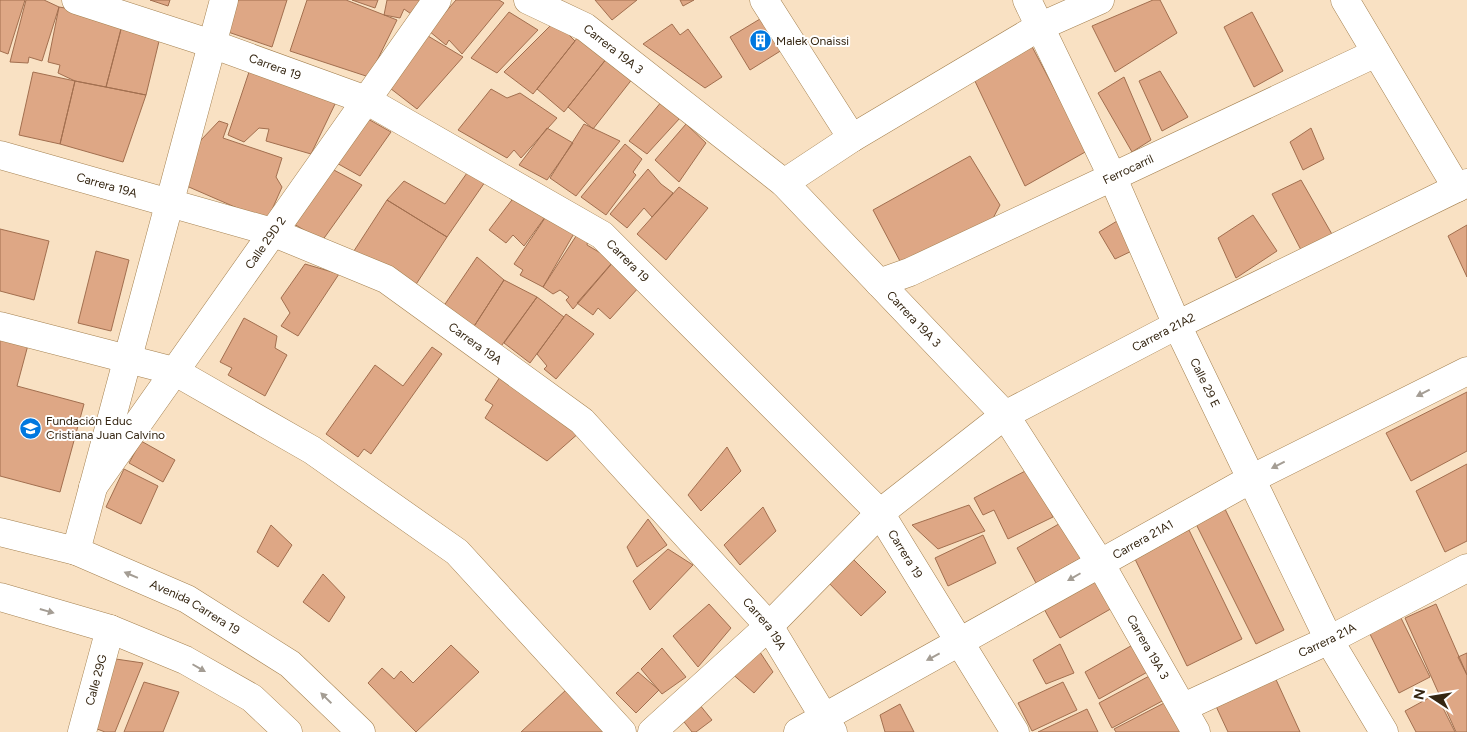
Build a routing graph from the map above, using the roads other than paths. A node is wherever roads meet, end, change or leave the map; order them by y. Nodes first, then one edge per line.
1 (76, 0) edge
2 (224, 0) edge
3 (437, 0) edge
4 (528, 0) edge
5 (573, 0) edge
6 (764, 0) edge
7 (1027, 0) edge
8 (1100, 0) edge
9 (1345, 0) edge
10 (586, 27) junction
11 (1038, 27) junction
12 (212, 44) junction
13 (1376, 53) junction
14 (366, 100) junction
15 (852, 138) junction
16 (0, 155) edge
17 (1112, 176) junction
18 (784, 183) junction
19 (1462, 186) edge
20 (169, 204) junction
21 (272, 232) junction
22 (879, 283) junction
23 (1178, 325) junction
24 (0, 326) edge
25 (127, 360) junction
26 (174, 371) junction
27 (1467, 371) edge
28 (1005, 415) junction
29 (1253, 478) junction
30 (93, 486) junction
31 (880, 513) junction
32 (0, 532) edge
33 (76, 551) junction
34 (1100, 563) junction
35 (1467, 568) edge
36 (0, 597) edge
37 (769, 626) junction
38 (110, 629) junction
39 (1330, 640) junction
40 (960, 643) junction
41 (1184, 707) junction
42 (828, 724) edge
43 (82, 732) edge
44 (288, 732) edge
45 (361, 732) edge
46 (622, 732) edge
47 (652, 732) edge
48 (798, 732) edge
49 (1015, 732) edge
50 (1196, 732) edge
51 (1384, 732) edge

1 - 12 street, Carrera 19
2 - 12 street, Calle 29D 2
3 - 14 street, Calle 29D 2
4 - 10 street, Carrera 19A 3
5 - 10 street
6 - 15 street
7 - 11 street, Calle 29 E
8 - 11 street
9 - 13 street
10 - 18 street, Carrera 19A 3
11 - 15 street
11 - 17 street, Calle 29 E
12 - 14 street, Carrera 19
12 - 20 street, Calle 29D 2
13 - 17 street, Ferrocarril
13 - 19 street
14 - 21 street, Calle 29D 2
14 - 31 street, Carrera 19
15 - 18 street
16 - 20 street, Carrera 19A
17 - 22 street, Ferrocarril
17 - 23 street, Calle 29 E
18 - 22 street, Carrera 19A 3
19 - 23 street, Carrera 21A2
20 - 21 street, Carrera 19A
20 - 25 street, Calle 29D 2
21 - 26 street, Calle 29D 2
21 - 37 street, Carrera 19A
22 - 28 street, Carrera 19A 3
23 - 28 street, Carrera 21A2
23 - 29 street, Calle 29 E
24 - 25 street
25 - 26 street
25 - 30 street, Calle 29D 2
26 - 30 street, Calle 29D 2
26 - 46 street
27 -> 29 street, Carrera 21A1
28 - 31 street, Carrera 21A2
28 - 34 street, Carrera 19A 3
29 - 34 street, Carrera 21A1
29 - 39 street, Calle 29 E
30 - 33 street, Calle 29D 2
31 - 37 street, Carrera 21A2
31 - 40 street, Carrera 19
32 - 33 street, Avenida Carrera 19
45 -> 33 street, Avenida Carrera 19
34 -> 40 street, Carrera 21A1
34 - 41 street, Carrera 19A 3
35 - 39 street, Carrera 21A
36 -> 38 street
37 - 42 street, Carrera 19A
37 - 47 street, Carrera 21A2
38 - 43 street, Calle 29G
38 -> 44 street
39 - 41 street, Carrera 21A
39 - 51 street, Calle 29 E
40 -> 42 street, Carrera 21A1
40 - 49 street, Carrera 19
41 - 50 street, Carrera 19A 3
42 - 48 street

